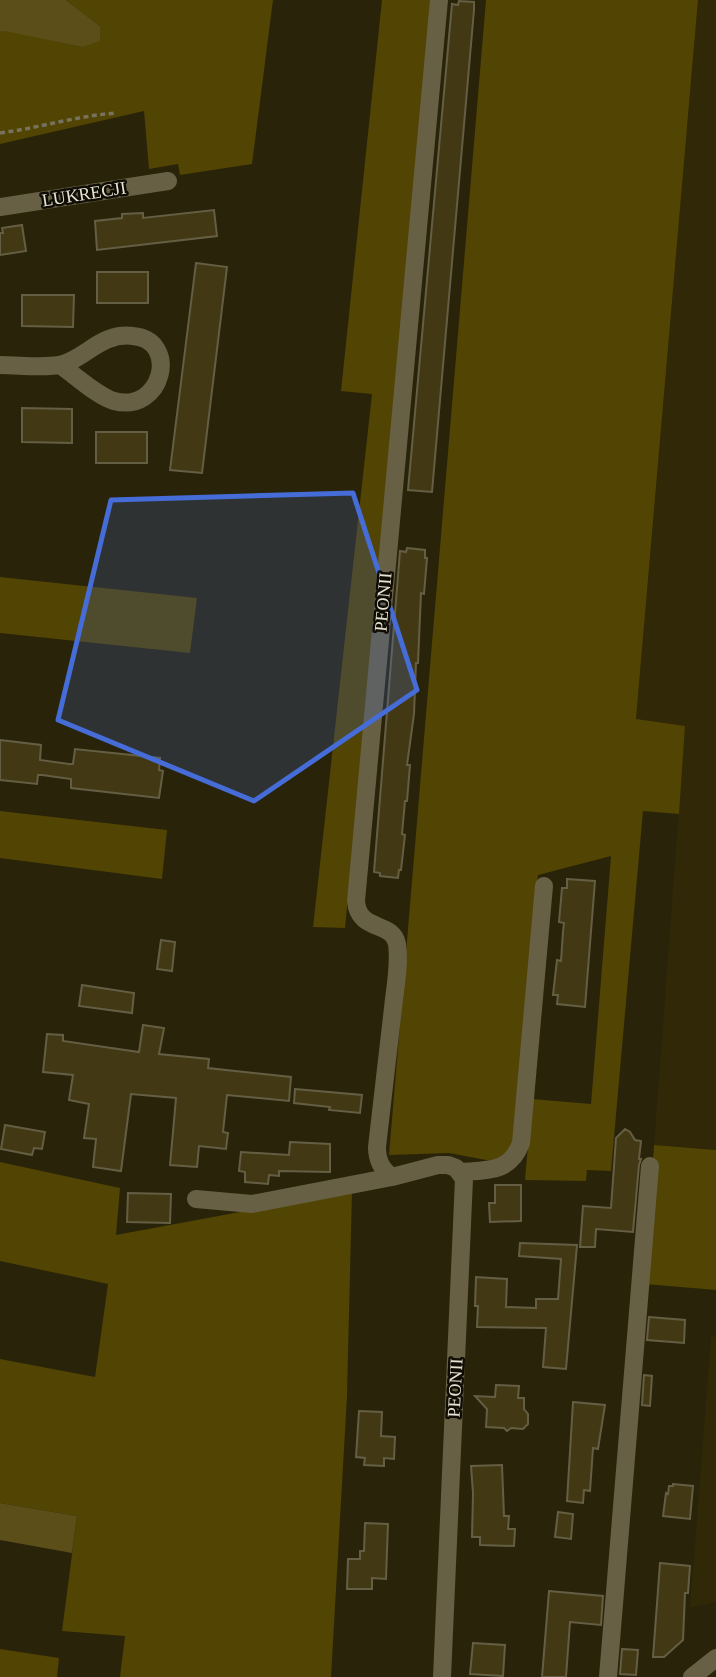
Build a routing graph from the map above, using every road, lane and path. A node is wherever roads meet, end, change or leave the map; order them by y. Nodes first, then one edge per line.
1 (439, 0) edge
2 (116, 113) dead end
3 (0, 133) edge
4 (168, 181) dead end
5 (0, 207) edge
6 (0, 365) edge
7 (60, 365) junction
8 (544, 886) dead end
9 (650, 1166) dead end
10 (460, 1172) junction
11 (392, 1177) junction
12 (197, 1199) dead end
13 (716, 1658) edge
14 (442, 1677) edge
15 (608, 1677) edge
16 (692, 1677) edge

1 - 11 street, PEONII
2 - 3 path
4 - 5 street, LUKRECJI
6 - 7 street
7 - 7 street
8 - 10 street
9 - 15 street
10 - 11 street
10 - 14 street, PEONII
11 - 12 street
13 - 16 street

